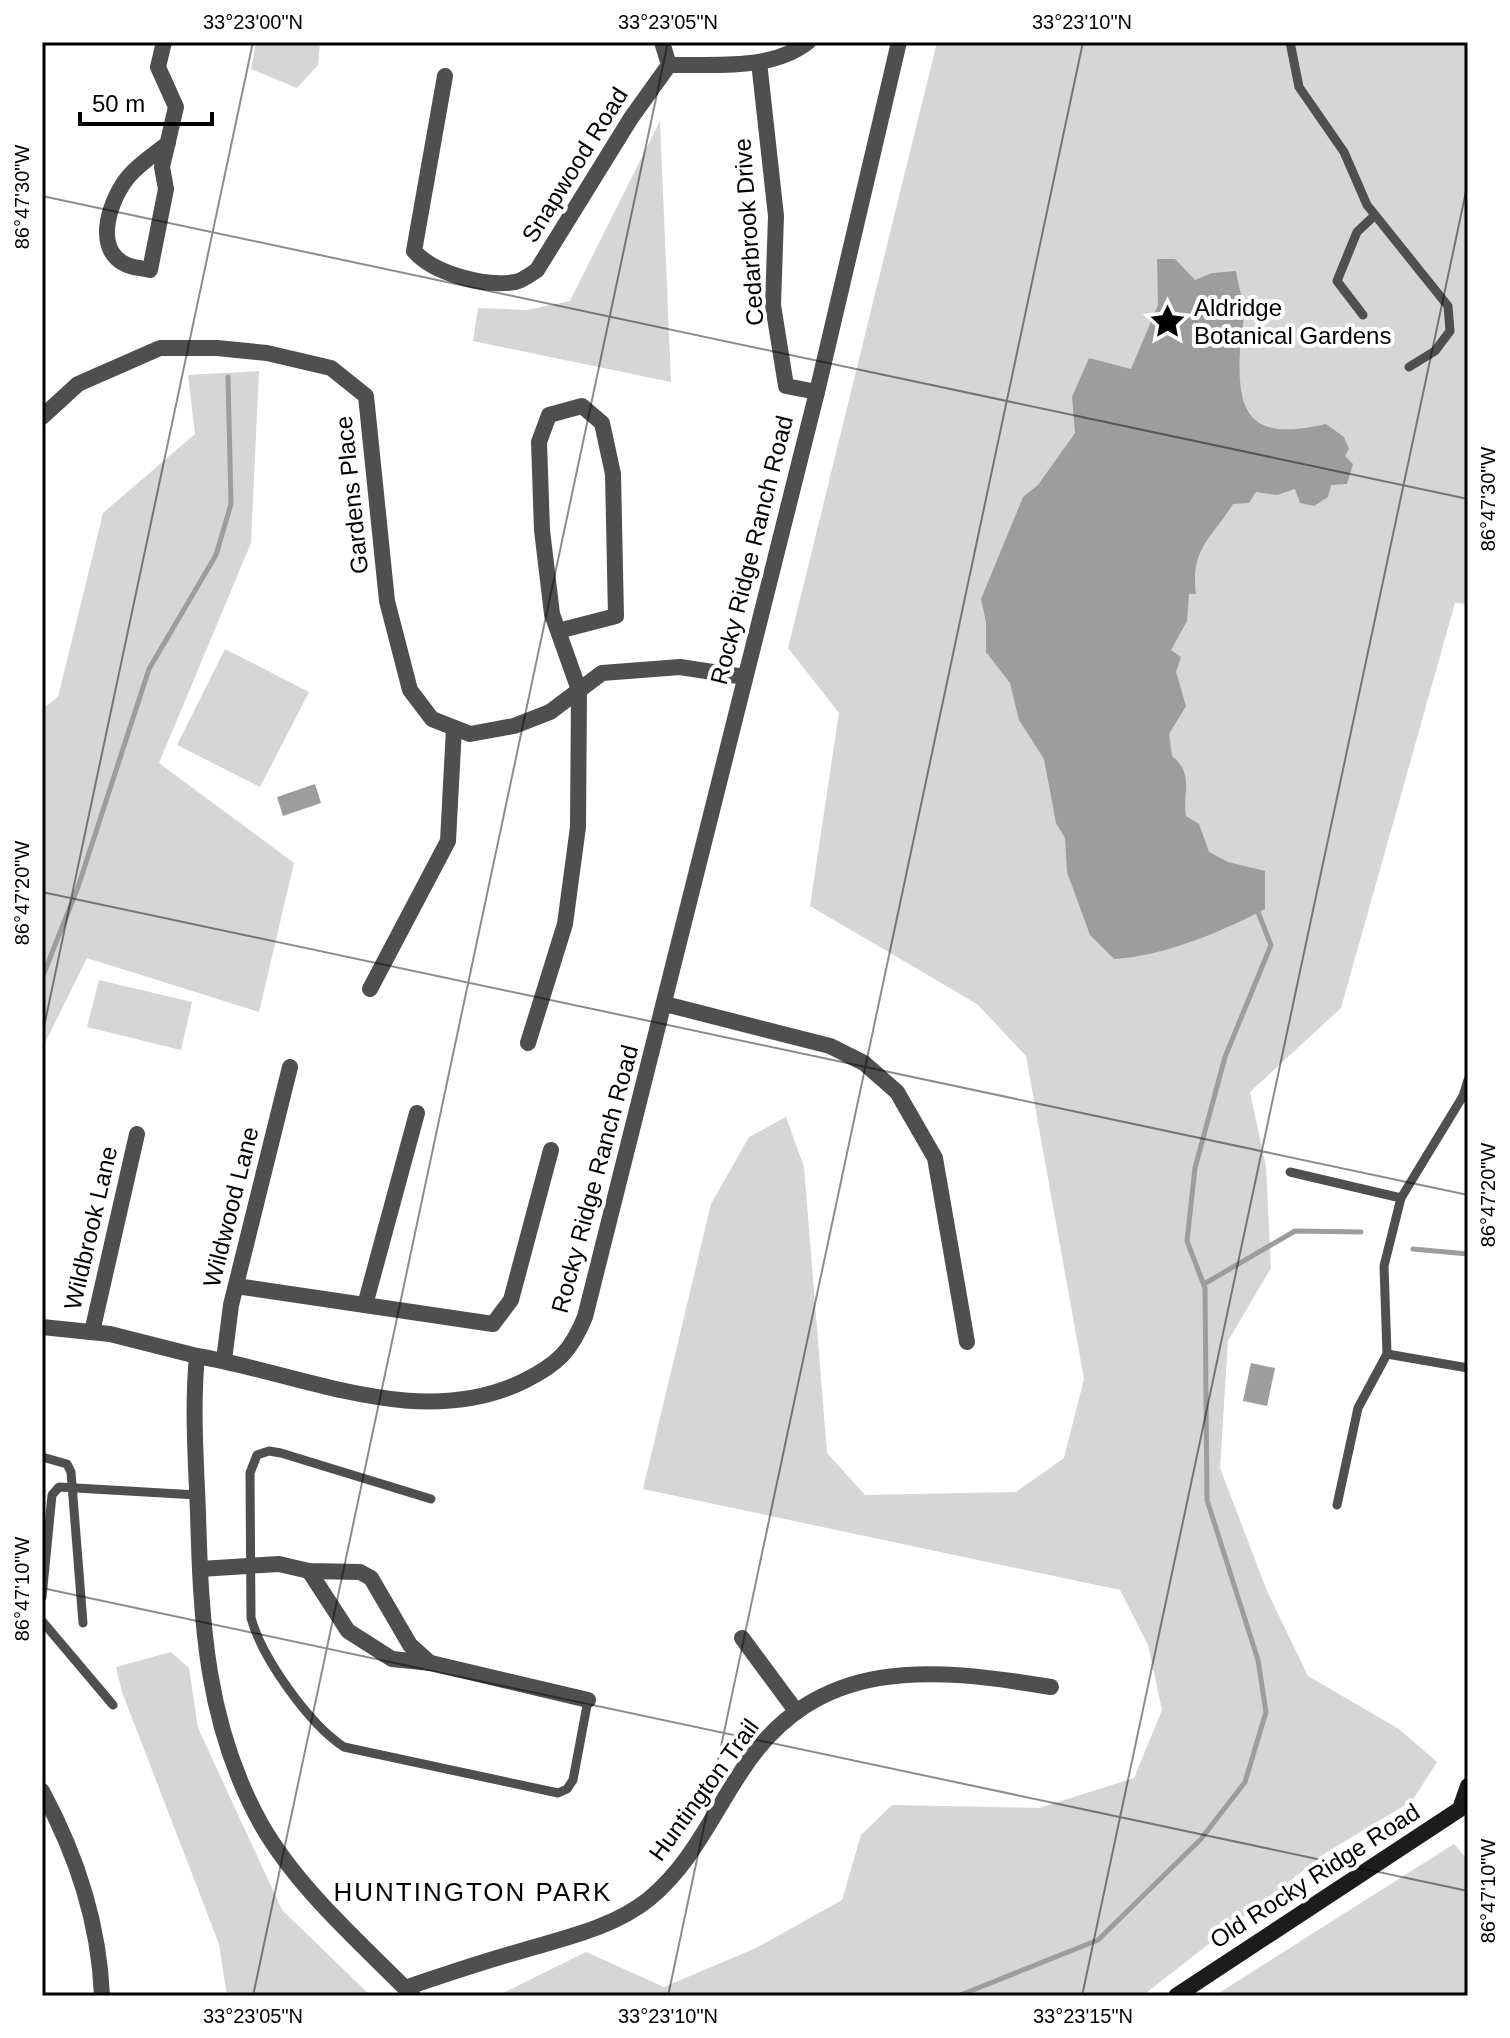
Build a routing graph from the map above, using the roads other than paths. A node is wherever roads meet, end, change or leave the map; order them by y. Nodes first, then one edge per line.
1 (164, 42) edge
2 (662, 42) edge
3 (808, 42) edge
4 (899, 42) edge
5 (1290, 42) edge
6 (759, 62) junction
7 (669, 65) junction
8 (445, 76) dead end
9 (168, 143) junction
10 (1374, 216) junction
11 (1363, 315) dead end
12 (1409, 367) dead end
13 (817, 392) junction
14 (42, 417) edge
15 (558, 631) junction
16 (745, 677) junction
17 (579, 690) junction
18 (454, 728) junction
19 (370, 989) dead end
20 (665, 1004) junction
21 (528, 1043) dead end
22 (290, 1067) dead end
23 (1468, 1080) edge
24 (417, 1113) dead end
25 (137, 1134) dead end
26 (551, 1150) dead end
27 (1290, 1172) dead end
28 (1401, 1198) junction
29 (236, 1286) junction
30 (365, 1305) junction
31 (42, 1327) edge
32 (92, 1332) junction
33 (967, 1342) dead end
34 (1387, 1354) junction
35 (197, 1356) junction
36 (224, 1360) junction
37 (1468, 1368) edge
38 (42, 1457) edge
39 (74, 1487) junction
40 (197, 1495) junction
41 (431, 1499) dead end
42 (1337, 1505) dead end
43 (250, 1566) junction
44 (200, 1569) junction
45 (309, 1571) junction
46 (42, 1597) edge
47 (42, 1621) edge
48 (83, 1623) dead end
49 (742, 1638) dead end
50 (431, 1663) junction
51 (1051, 1687) dead end
52 (588, 1700) joint
53 (113, 1705) dead end
54 (796, 1711) junction
55 (1468, 1786) edge
56 (42, 1791) edge
57 (1464, 1813) edge
58 (409, 1992) edge
59 (102, 1996) edge
60 (1176, 1996) edge

1 - 9 street
2 - 7 street
3 - 6 street
4 - 13 street, Rocky Ridge Ranch Road
5 - 10 lane
6 - 7 street
6 - 13 street, Cedarbrook Drive
7 - 8 street, Snapwood Road
9 - 9 street
10 - 11 lane
10 - 12 lane
13 - 16 street, Rocky Ridge Ranch Road
14 - 18 street, Gardens Place
15 - 15 street
15 - 17 street
16 - 17 street
16 - 20 street, Rocky Ridge Ranch Road
17 - 18 street
17 - 21 street
18 - 19 street
20 - 33 street
20 - 36 street, Rocky Ridge Ranch Road
22 - 29 street, Wildwood Lane
23 - 28 lane
24 - 30 street
25 - 32 street, Wildbrook Lane
26 - 30 street
27 - 28 lane
28 - 34 lane
29 - 30 street
29 - 36 street, Wildwood Lane
31 - 32 street, Rocky Ridge Ranch Road
32 - 35 street, Rocky Ridge Ranch Road
34 - 37 lane
34 - 42 lane
35 - 36 street, Rocky Ridge Ranch Road
35 - 40 street
38 - 39 lane
39 - 40 lane
39 - 46 lane
39 - 48 lane
40 - 44 street
41 - 43 lane
43 - 44 street
43 - 45 street
43 - 52 lane
44 - 58 street
45 - 50 street
45 - 50 street
47 - 53 lane
49 - 54 street
50 - 52 street
51 - 54 street, Huntington Trail
54 - 58 street, Huntington Trail
55 - 57 street, Old Rocky Ridge Road
56 - 59 street
57 - 60 street, Old Rocky Ridge Road

